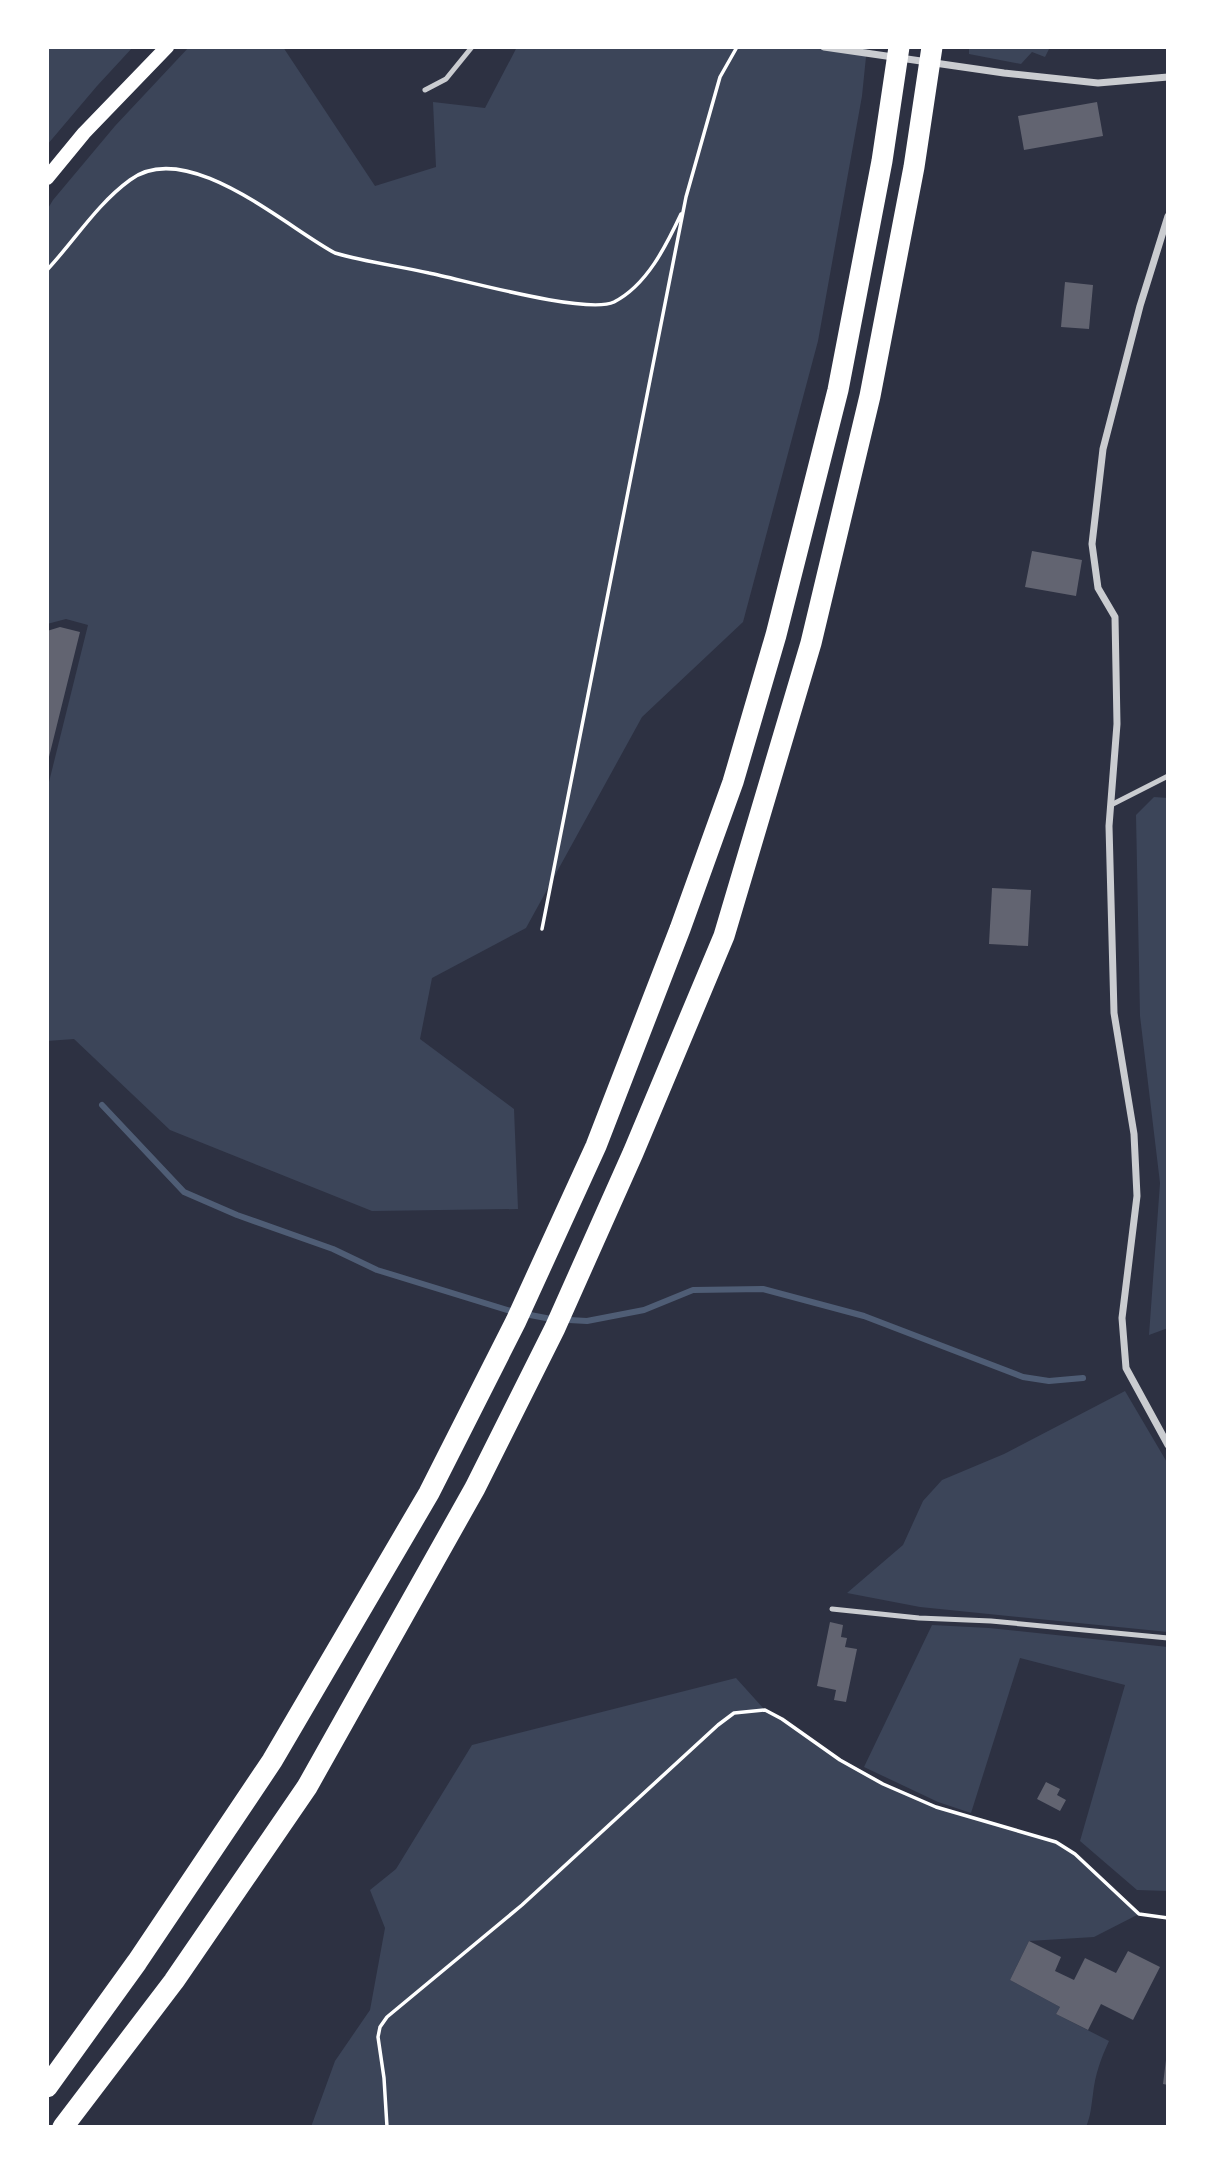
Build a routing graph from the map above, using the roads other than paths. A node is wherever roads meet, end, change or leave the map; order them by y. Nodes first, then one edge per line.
1 (167, 47) edge
2 (472, 47) edge
3 (899, 47) edge
4 (932, 47) edge
5 (826, 48) edge
6 (1168, 78) edge
7 (425, 90) dead end
8 (47, 178) edge
9 (1168, 216) edge
10 (1168, 776) edge
11 (1111, 805) junction
12 (1168, 1445) edge
13 (832, 1609) dead end
14 (1168, 1638) edge
15 (47, 2087) edge
16 (63, 2127) edge

1 - 8 main road
2 - 7 lane
3 - 15 highway
4 - 16 highway
5 - 6 street
9 - 11 street
10 - 11 lane
11 - 12 street
13 - 14 lane

